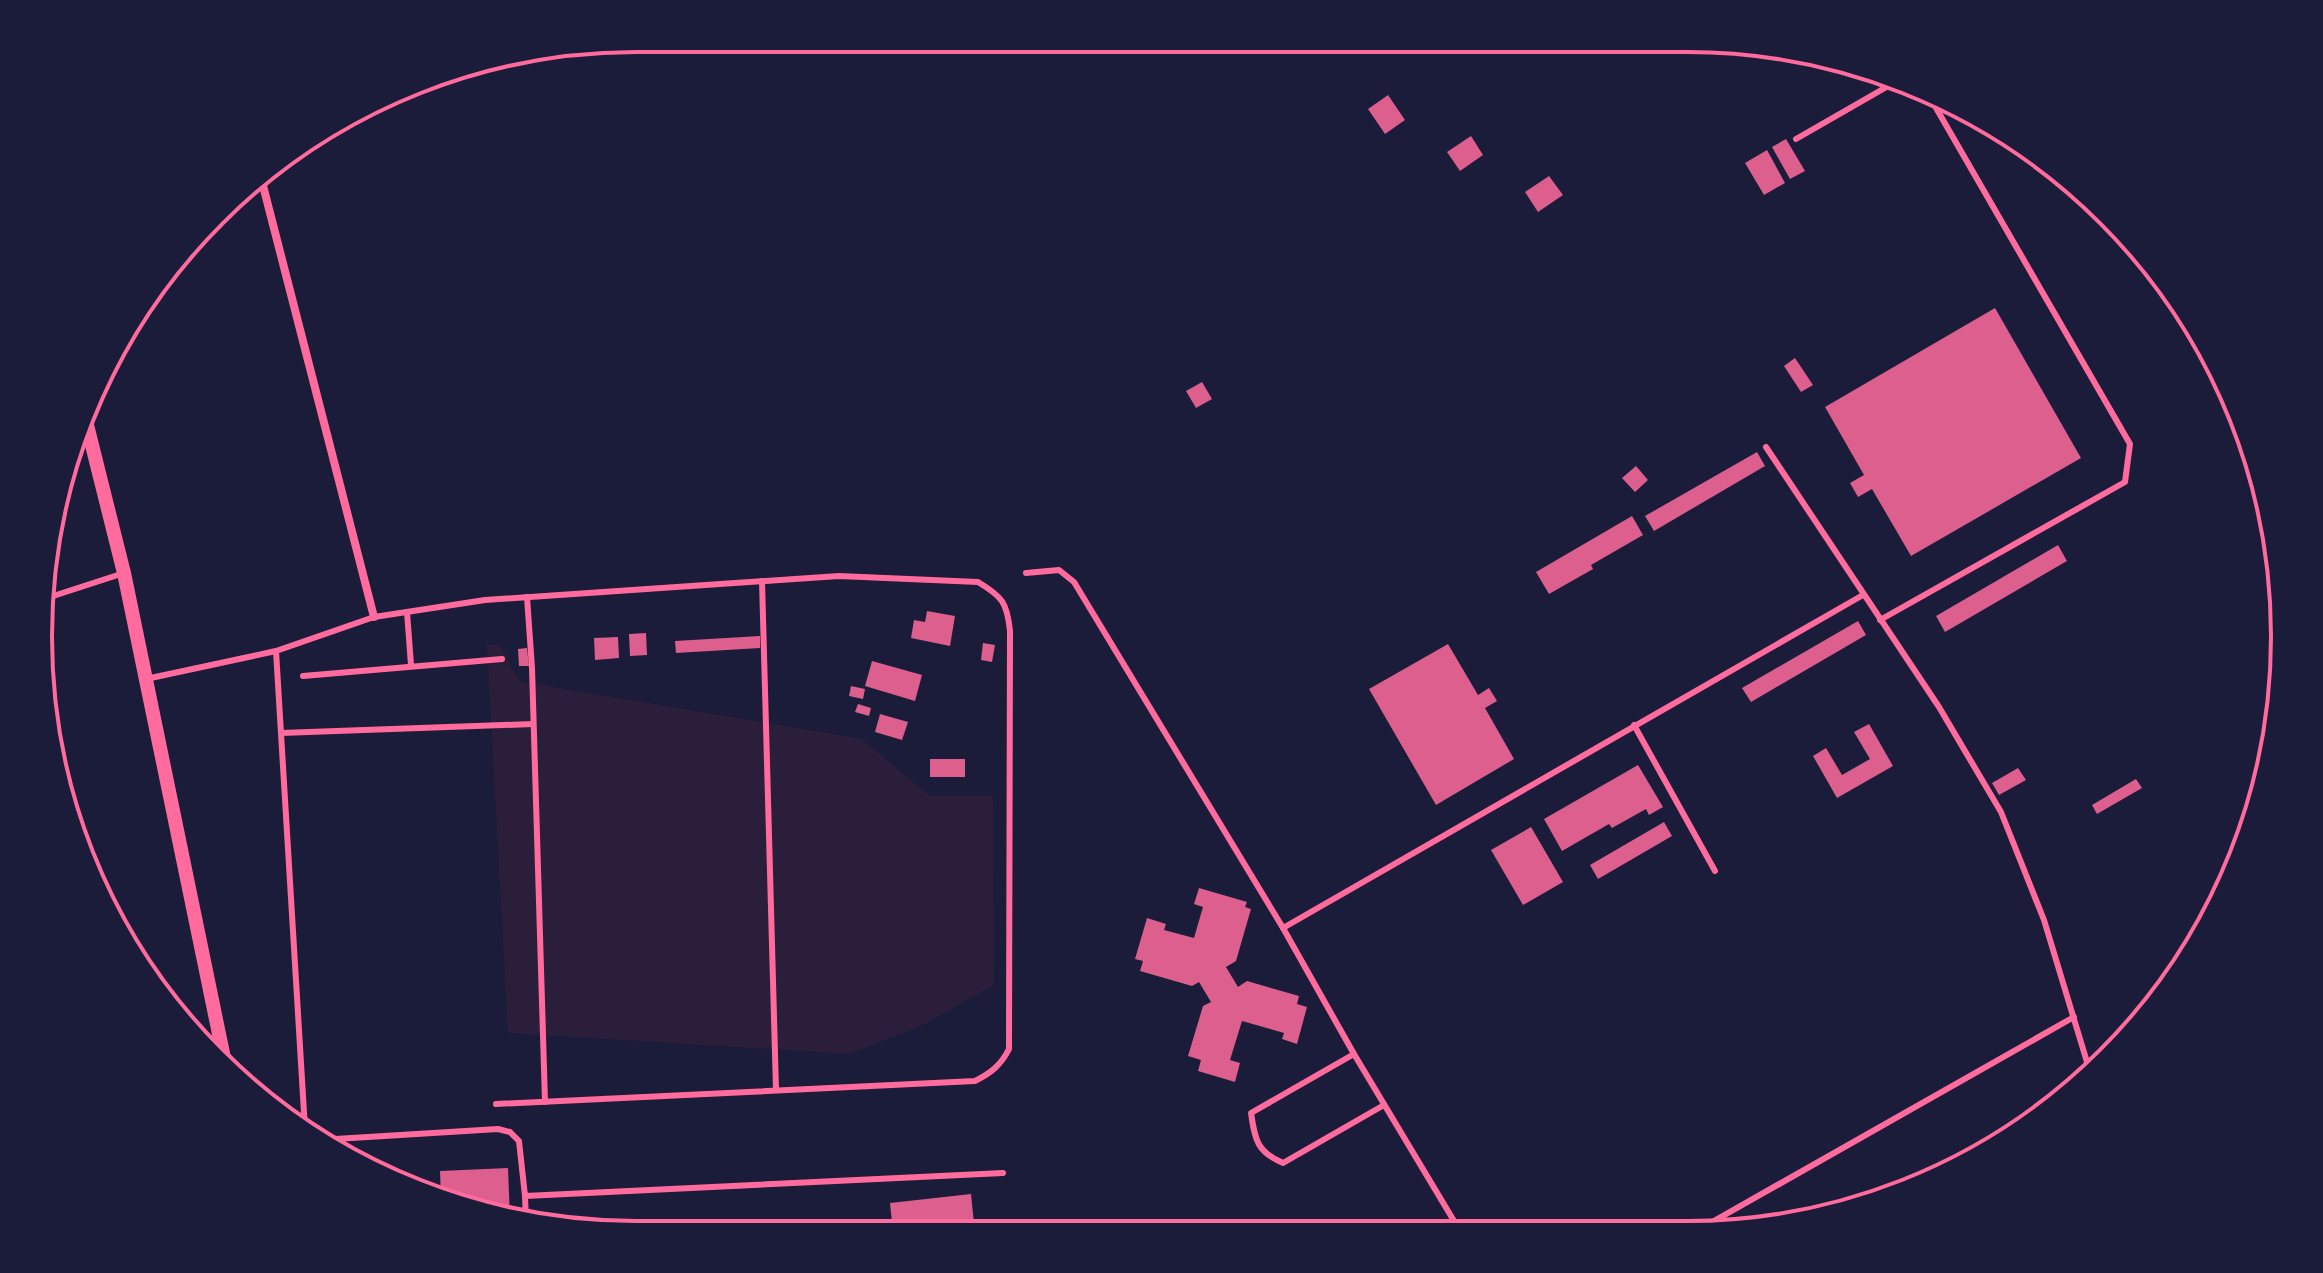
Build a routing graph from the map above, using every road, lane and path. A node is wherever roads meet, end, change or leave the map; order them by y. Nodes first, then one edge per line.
1 (1886, 87) edge
2 (1936, 108) edge
3 (1796, 139) dead end
4 (263, 187) edge
5 (89, 433) edge
6 (1766, 447) dead end
7 (124, 573) junction
8 (1026, 573) dead end
9 (762, 581) junction
10 (1863, 595) junction
11 (53, 596) edge
12 (527, 597) junction
13 (407, 612) junction
14 (374, 617) junction
15 (1880, 620) junction
16 (276, 651) junction
17 (502, 659) dead end
18 (411, 665) junction
19 (303, 676) dead end
20 (146, 679) junction
21 (533, 724) junction
22 (1634, 725) junction
23 (281, 733) junction
24 (1715, 871) dead end
25 (1283, 928) junction
26 (2074, 1017) junction
27 (222, 1049) edge
28 (1354, 1054) junction
29 (2087, 1062) edge
30 (776, 1090) junction
31 (545, 1102) junction
32 (496, 1104) dead end
33 (1384, 1105) junction
34 (304, 1116) edge
35 (338, 1139) edge
36 (1003, 1173) dead end
37 (525, 1196) junction
38 (526, 1211) edge
39 (1715, 1220) edge
40 (1454, 1221) edge

1 - 3 lane
2 - 15 lane
4 - 14 street
5 - 7 street
6 - 10 lane
7 - 11 lane
7 - 20 street
8 - 25 lane
9 - 12 lane
9 - 30 lane
9 - 30 lane
10 - 15 lane
10 - 22 lane
12 - 13 lane
12 - 21 lane
13 - 14 lane
13 - 18 lane
14 - 16 lane
15 - 26 lane
16 - 20 lane
16 - 23 lane
17 - 18 lane
18 - 19 lane
20 - 27 street
21 - 23 lane
21 - 31 lane
22 - 24 lane
22 - 25 lane
23 - 34 lane
25 - 28 lane
26 - 29 lane
26 - 39 lane
28 - 33 lane
28 - 33 lane
30 - 31 lane
31 - 32 lane
33 - 40 lane
35 - 37 lane
36 - 37 lane
37 - 38 lane

